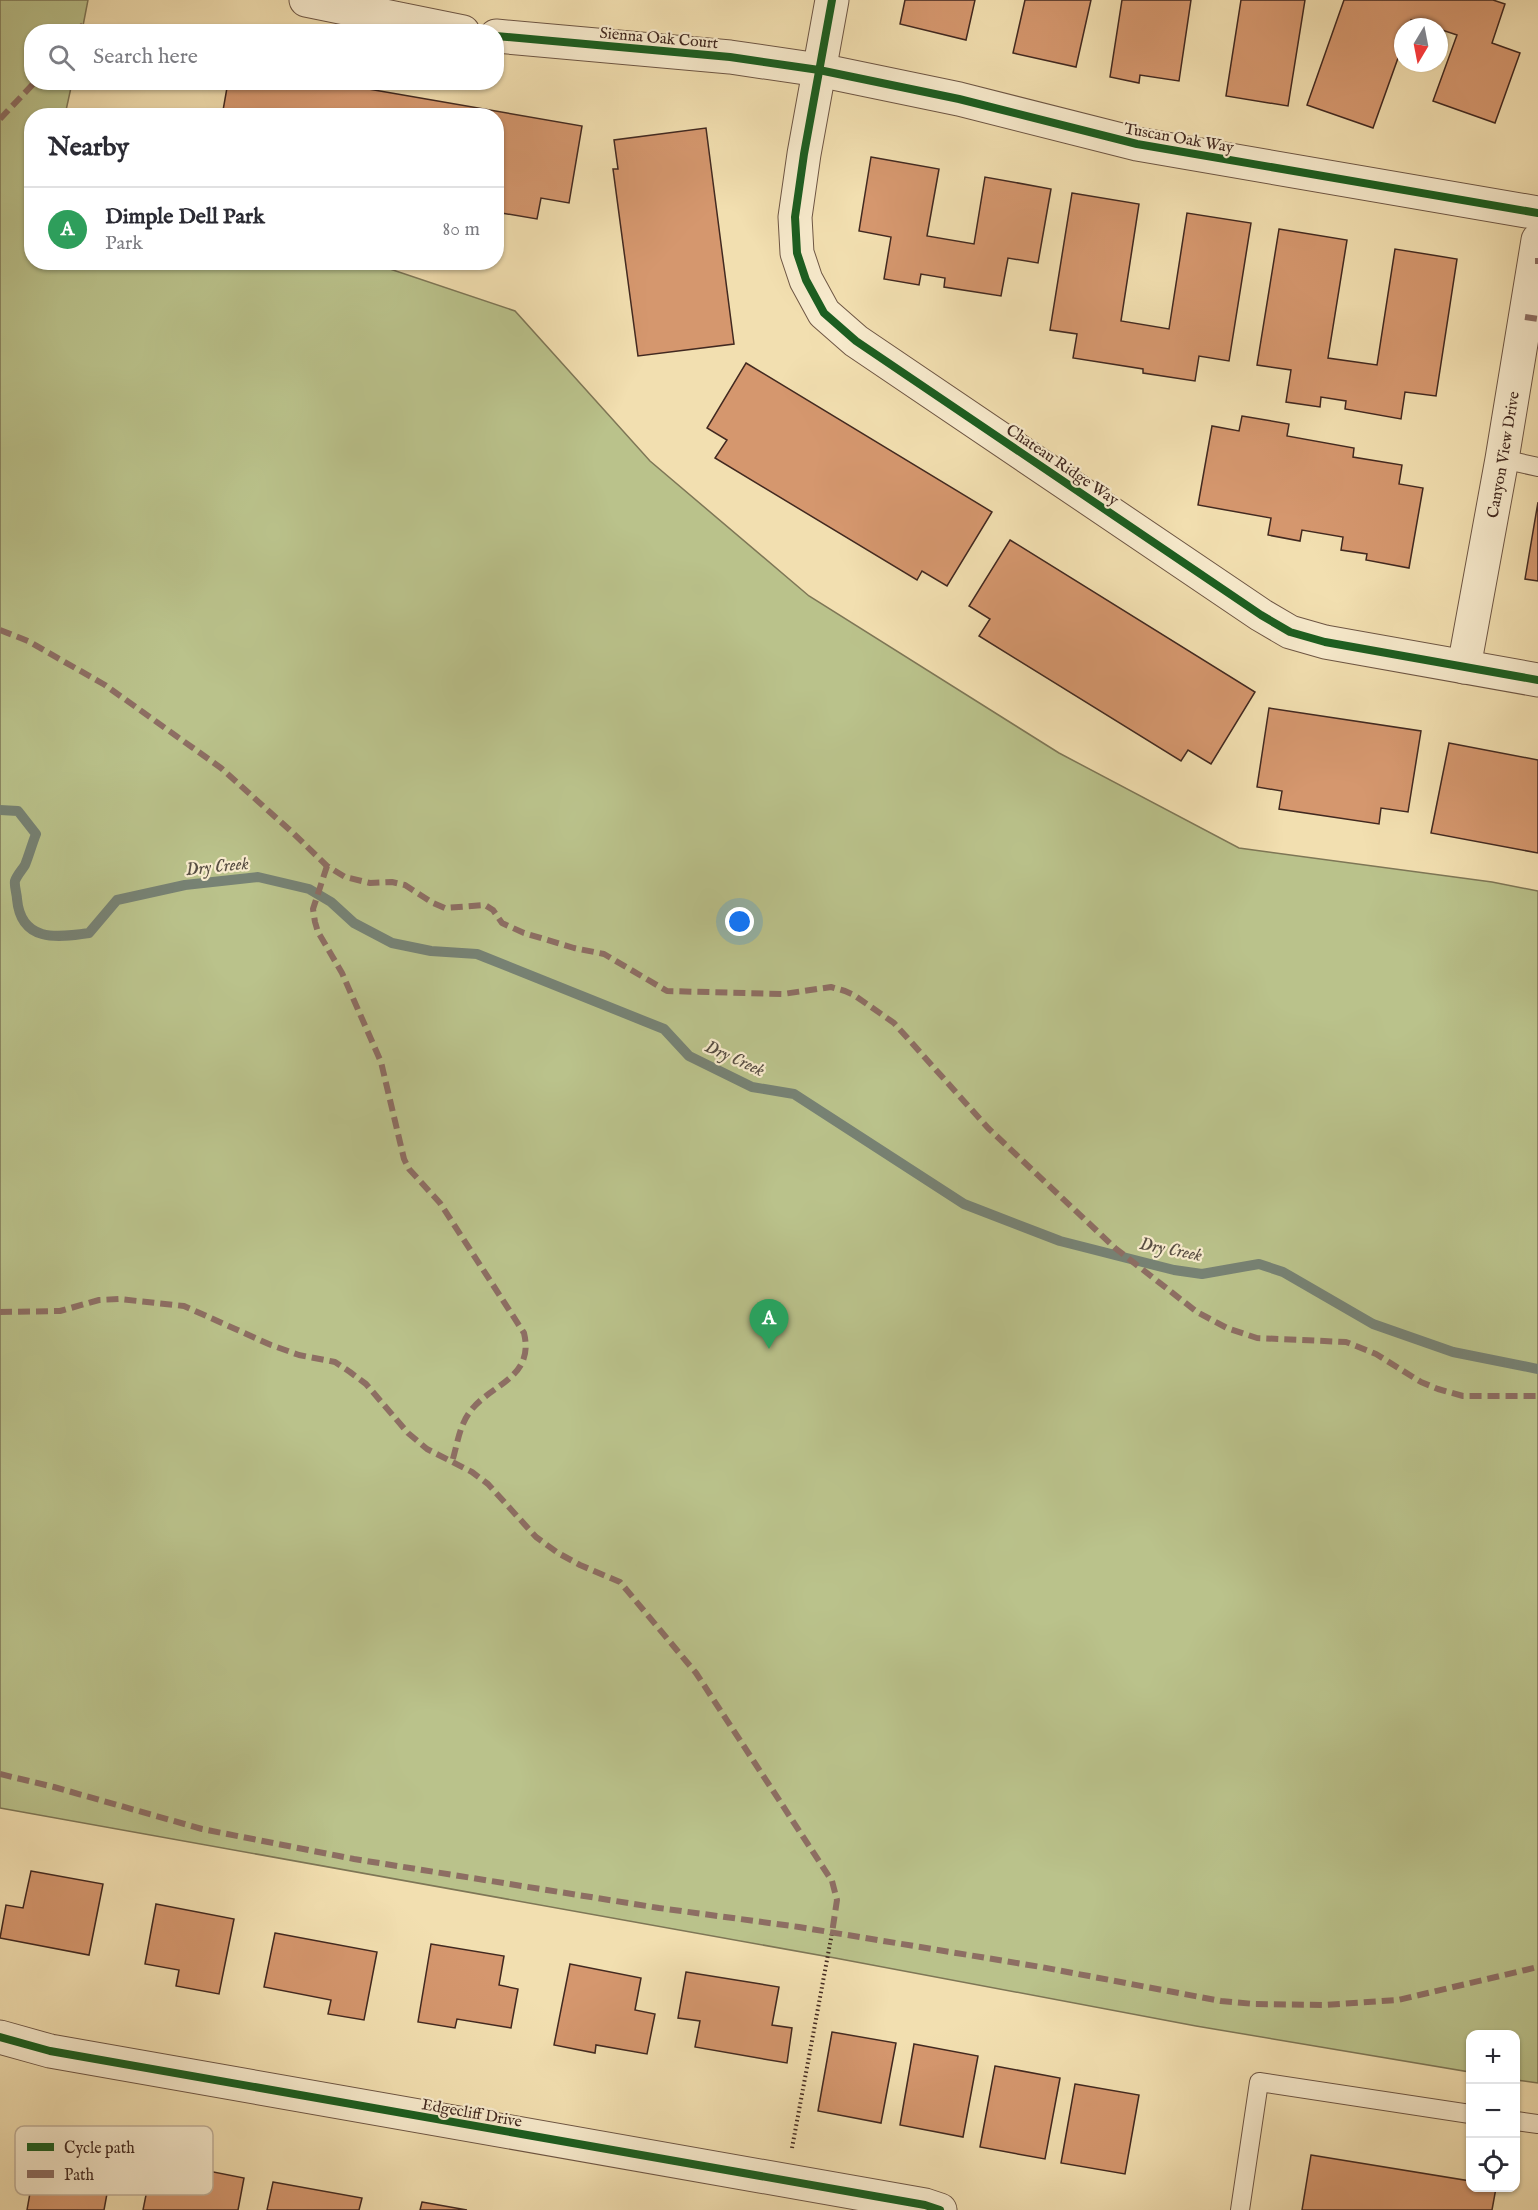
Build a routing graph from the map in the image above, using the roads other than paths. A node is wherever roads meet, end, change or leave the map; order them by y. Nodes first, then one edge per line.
1 (306, 0) edge
2 (832, 0) edge
3 (424, 24) edge
4 (504, 37) edge
5 (819, 69) junction
6 (1538, 213) edge
7 (1538, 240) edge
8 (1502, 459) junction
9 (1538, 467) edge
10 (1464, 667) junction
11 (1538, 680) edge
12 (0, 2037) edge
13 (1466, 2113) edge
14 (1520, 2122) edge
15 (1538, 2124) edge
16 (940, 2210) edge
17 (1240, 2210) edge

1 - 3 street
2 - 5 street, Chateau Ridge Way
4 - 5 street, Sienna Oak Court
5 - 6 street, Tuscan Oak Way
5 - 10 street, Chateau Ridge Way
7 - 8 street, Canyon View Drive
8 - 9 lane
8 - 10 street, Canyon View Drive
10 - 11 street, Chateau Ridge Way
12 - 16 street, Edgecliff Drive
13 - 17 lane
14 - 15 lane

